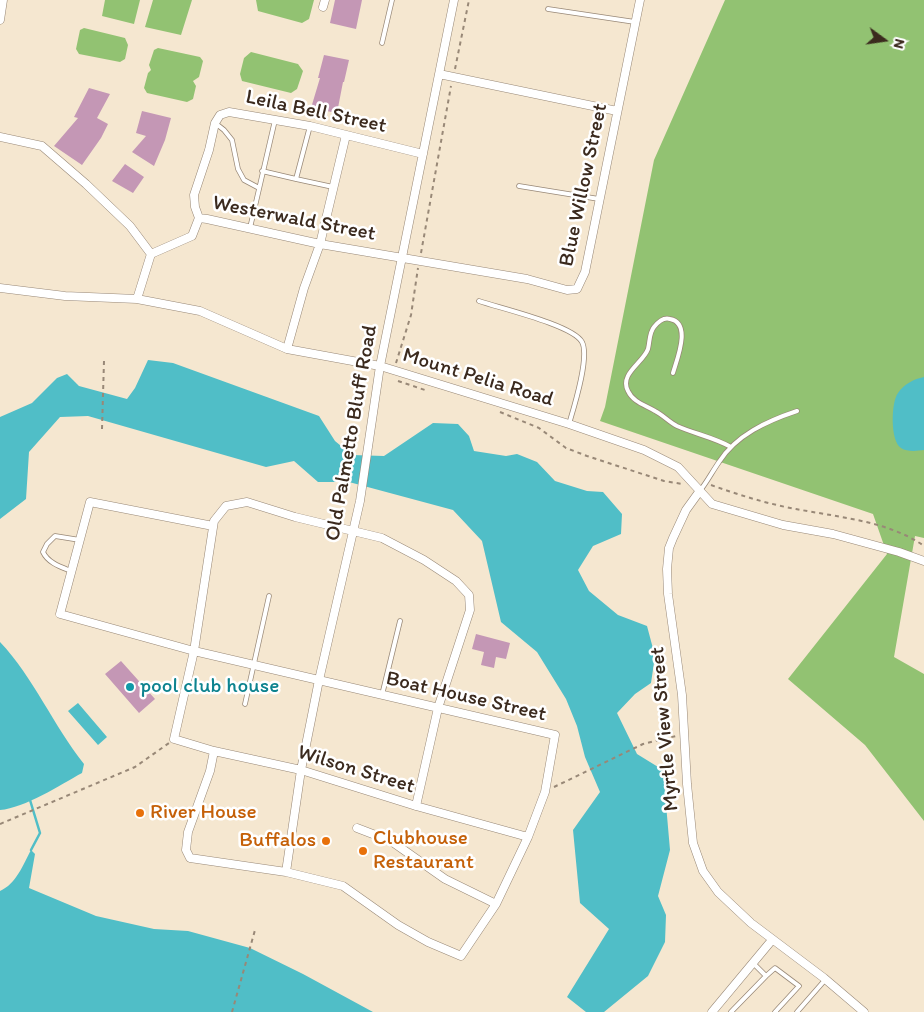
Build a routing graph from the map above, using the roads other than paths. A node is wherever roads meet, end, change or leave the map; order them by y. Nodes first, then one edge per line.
1 (3, 0) edge
2 (392, 0) edge
3 (454, 0) edge
4 (640, 0) edge
5 (548, 9) dead end
6 (0, 20) edge
7 (635, 22) junction
8 (382, 43) dead end
9 (439, 74) junction
10 (617, 111) junction
11 (275, 120) junction
12 (215, 123) junction
13 (310, 126) junction
14 (346, 135) junction
15 (0, 137) edge
16 (423, 154) junction
17 (262, 171) junction
18 (296, 179) junction
19 (519, 186) dead end
20 (334, 187) junction
21 (259, 188) junction
22 (599, 200) junction
23 (198, 218) junction
24 (250, 228) junction
25 (320, 244) junction
26 (151, 254) junction
27 (402, 257) junction
28 (0, 288) edge
29 (136, 299) junction
30 (479, 301) dead end
31 (287, 349) junction
32 (380, 366) junction
33 (673, 373) dead end
34 (797, 411) dead end
35 (569, 424) junction
36 (731, 446) junction
37 (699, 488) junction
38 (213, 526) junction
39 (354, 530) junction
40 (80, 540) junction
41 (924, 561) edge
42 (72, 572) junction
43 (269, 596) dead end
44 (400, 621) dead end
45 (194, 652) junction
46 (255, 666) junction
47 (319, 680) junction
48 (382, 695) junction
49 (245, 704) dead end
50 (438, 708) junction
51 (214, 751) junction
52 (301, 770) junction
53 (416, 806) junction
54 (357, 828) dead end
55 (528, 837) junction
56 (286, 872) junction
57 (496, 904) junction
58 (772, 940) junction
59 (753, 963) junction
60 (766, 976) junction
61 (825, 980) junction
62 (712, 1012) edge
63 (731, 1012) edge
64 (775, 1012) edge
65 (797, 1012) edge
66 (864, 1012) edge

1 - 6 street
2 - 8 lane
3 - 9 street, Old Palmetto Bluff Road
4 - 7 street, Blue Willow Street
5 - 7 lane
7 - 10 street, Blue Willow Street
9 - 10 street
9 - 16 street, Old Palmetto Bluff Road
10 - 22 street, Blue Willow Street
11 - 12 street, Leila Bell Street
11 - 13 street, Leila Bell Street
11 - 17 lane
12 - 21 lane
12 - 23 street, Leila Bell Street
13 - 14 street, Leila Bell Street
13 - 18 lane
14 - 16 street, Leila Bell Street
14 - 20 street
15 - 26 street
16 - 27 street, Old Palmetto Bluff Road
17 - 18 lane
17 - 21 lane
18 - 20 lane
19 - 22 lane
20 - 25 street
21 - 24 lane
22 - 27 street, Blue Willow Street
23 - 24 street, Westerwald Street
23 - 26 street, Westerwald Street
24 - 25 street, Westerwald Street
25 - 27 street, Westerwald Street
25 - 31 street
26 - 29 street
27 - 32 street, Old Palmetto Bluff Road
28 - 29 street, Mount Pelia Road
29 - 31 street, Mount Pelia Road
30 - 35 lane
31 - 32 street, Mount Pelia Road
32 - 35 street, Mount Pelia Road
32 - 39 street, Old Palmetto Bluff Road
33 - 36 lane
34 - 36 lane
35 - 37 street, Mount Pelia Road
36 - 37 lane
37 - 41 street, Mount Pelia Road
37 - 58 street, Myrtle View Street
38 - 39 street
38 - 40 street
38 - 45 street
39 - 47 street, Old Palmetto Bluff Road
39 - 50 street
40 - 42 street
40 - 42 lane
42 - 45 street, Boat House Street
43 - 46 lane
44 - 48 lane
45 - 46 street, Boat House Street
45 - 51 street, Wilson Street
46 - 47 street, Boat House Street
46 - 49 lane
47 - 48 street, Boat House Street
47 - 52 street, Old Palmetto Bluff Road
48 - 50 street, Boat House Street
50 - 53 street
50 - 55 street, Boat House Street
51 - 52 street, Wilson Street
51 - 56 street
52 - 53 street, Wilson Street
52 - 56 street, Old Palmetto Bluff Road
53 - 55 street, Wilson Street
54 - 57 street
55 - 57 street, Boat House Street
56 - 57 street, Boat House Street
58 - 59 street
58 - 61 street, Myrtle View Street
59 - 60 lane
59 - 62 street
60 - 63 lane
60 - 64 lane
61 - 65 lane
61 - 66 street, Myrtle View Street

